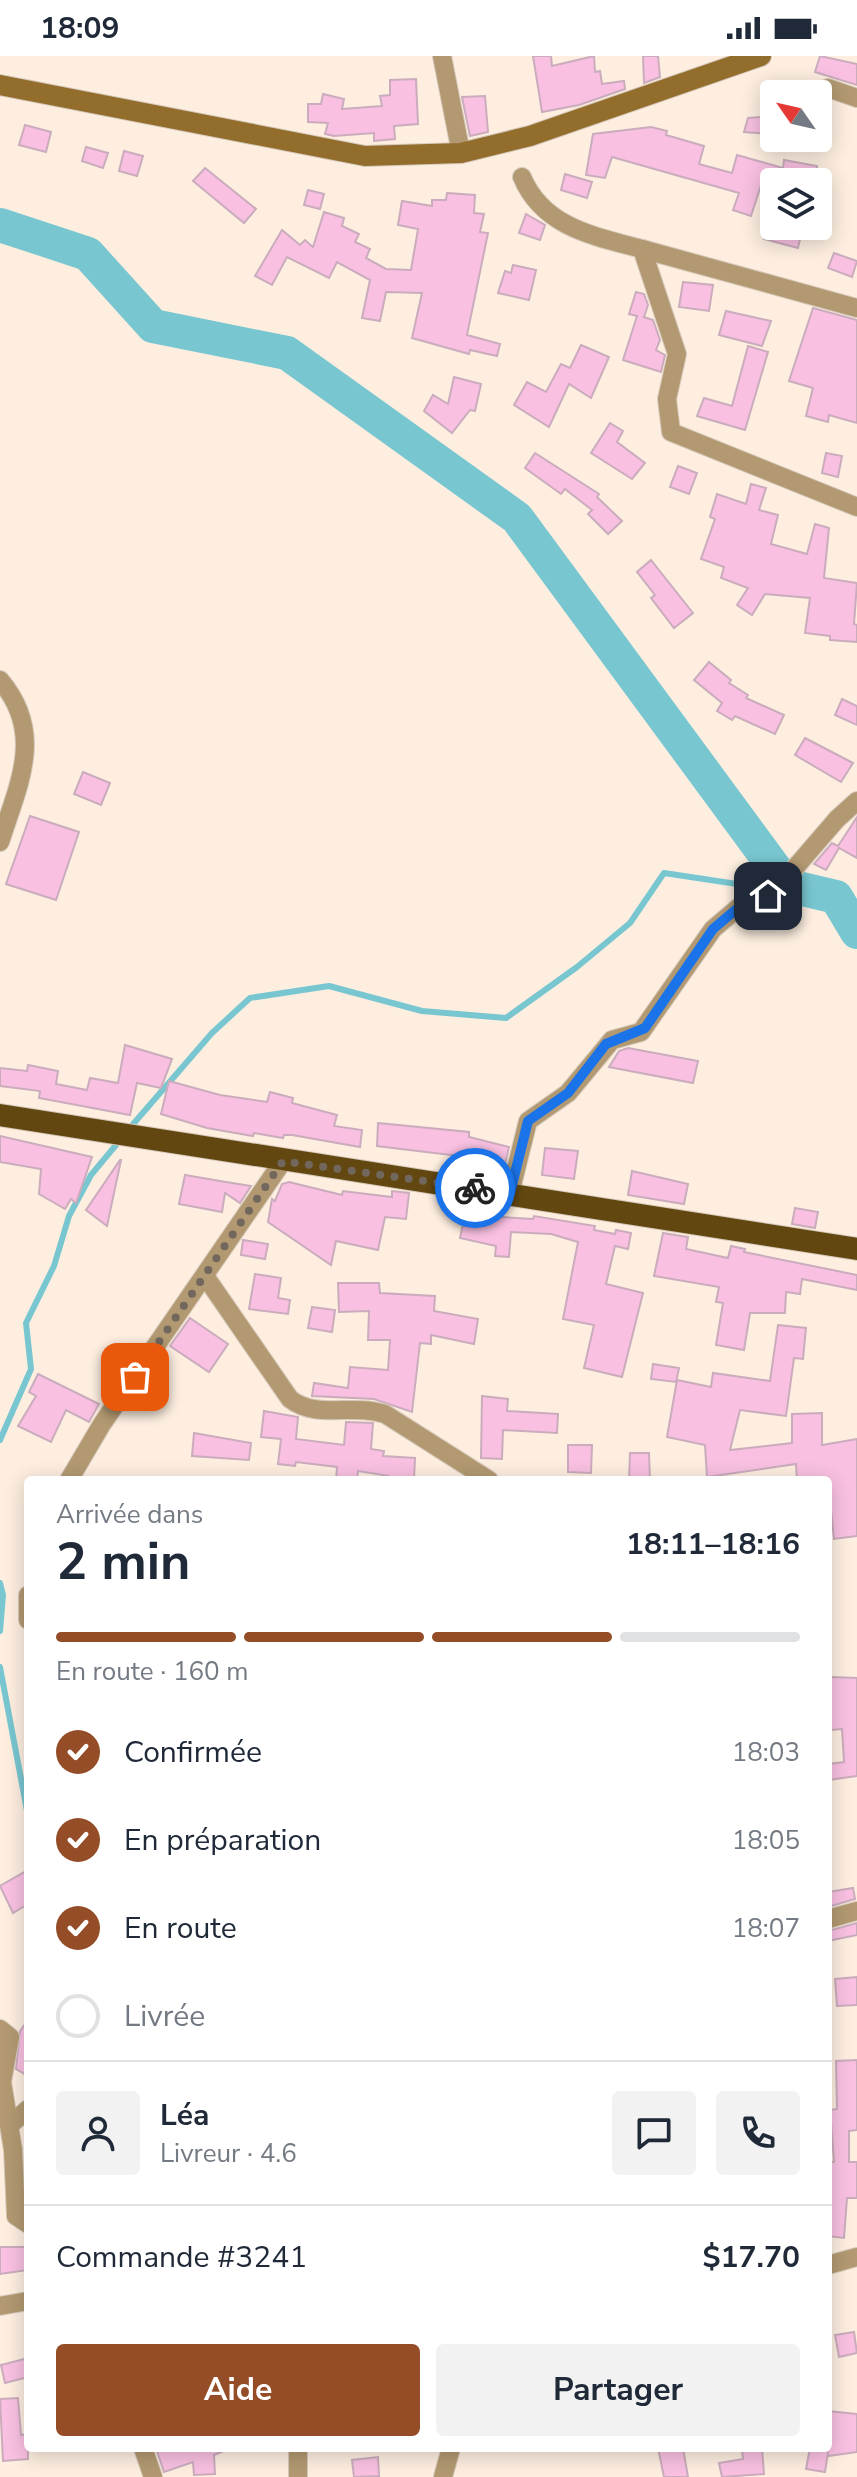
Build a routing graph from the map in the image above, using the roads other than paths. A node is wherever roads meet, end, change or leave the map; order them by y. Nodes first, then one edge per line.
1 (442, 56) edge
2 (761, 56) edge
3 (0, 85) edge
4 (832, 89) edge
5 (857, 98) edge
6 (461, 153) junction
7 (522, 177) dead end
8 (642, 249) junction
9 (857, 308) edge
10 (857, 507) edge
11 (0, 680) edge
12 (857, 801) edge
13 (0, 842) edge
14 (0, 1115) edge
15 (283, 1161) junction
16 (510, 1193) junction
17 (857, 1249) edge
18 (205, 1276) junction
19 (71, 1476) edge
20 (483, 1476) edge
21 (857, 1911) edge
22 (832, 1918) edge
23 (0, 2029) edge
24 (24, 2113) edge
25 (10, 2125) junction
26 (24, 2223) edge
27 (857, 2257) edge
28 (832, 2264) edge
29 (24, 2302) edge
30 (0, 2306) edge
31 (144, 2452) edge
32 (298, 2452) edge
33 (450, 2452) edge
34 (153, 2477) edge
35 (298, 2477) edge
36 (443, 2477) edge

1 - 6 street
2 - 6 main road
3 - 6 main road
4 - 5 street
7 - 8 street
8 - 9 street
8 - 10 street
11 - 13 street
12 - 16 street
14 - 15 highway
15 - 16 highway
15 - 18 street
16 - 17 highway
18 - 19 street
18 - 20 street
21 - 22 street
23 - 25 street
24 - 25 street
25 - 26 street
27 - 28 street
29 - 30 street
31 - 34 street
32 - 35 street
33 - 36 street

